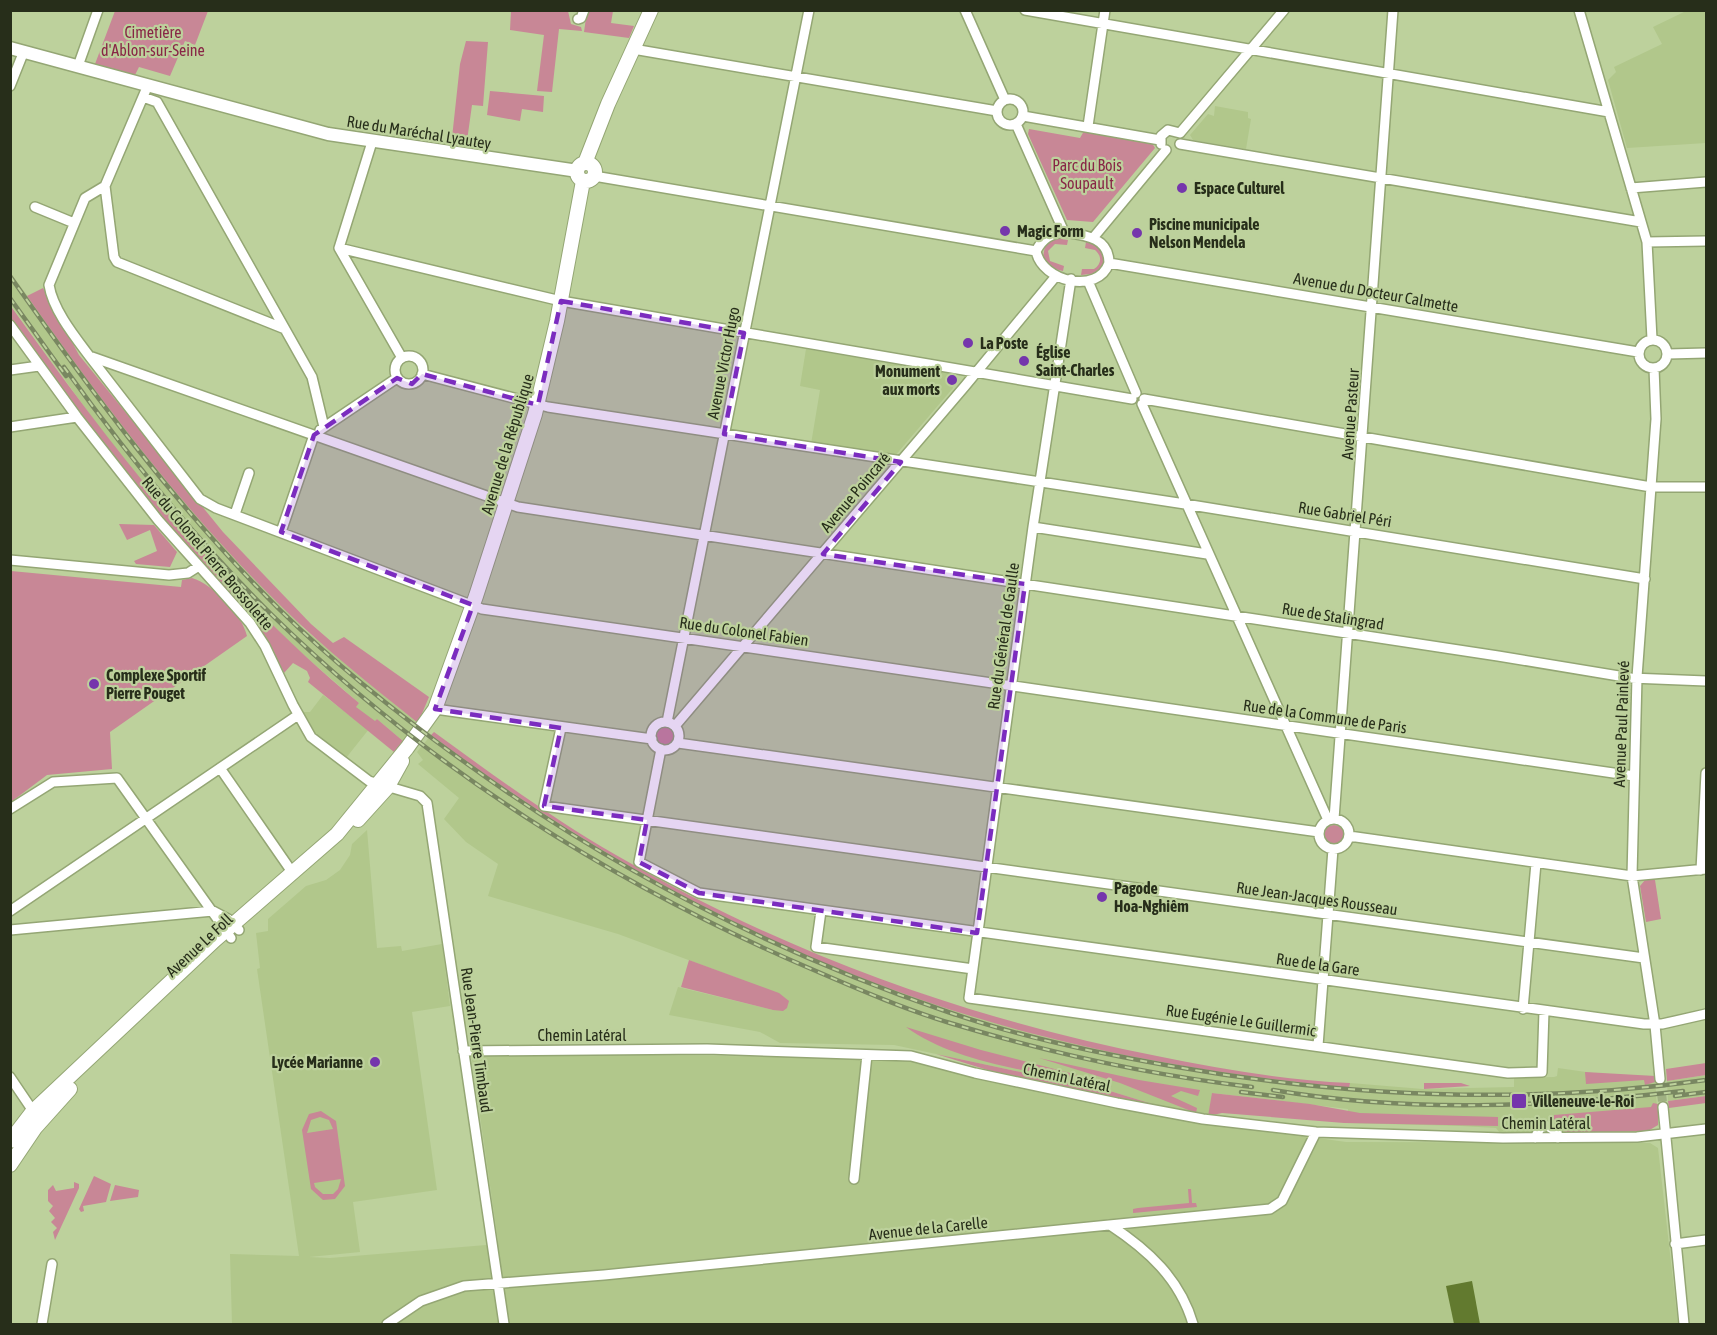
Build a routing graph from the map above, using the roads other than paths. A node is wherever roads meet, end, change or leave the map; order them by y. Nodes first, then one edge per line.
1 (98, 10) edge
2 (584, 10) edge
3 (651, 10) edge
4 (809, 10) edge
5 (965, 10) edge
6 (1025, 10) edge
7 (1105, 10) edge
8 (1284, 10) edge
9 (1393, 10) edge
10 (1579, 10) edge
11 (578, 19) dead end
12 (1103, 25) junction
13 (10, 48) edge
14 (633, 49) junction
15 (1251, 49) junction
16 (24, 51) junction
17 (78, 66) junction
18 (1388, 73) junction
19 (796, 76) junction
20 (10, 86) edge
21 (145, 91) junction
22 (1005, 100) junction
23 (997, 111) junction
24 (1609, 112) junction
25 (1023, 116) junction
26 (1016, 124) junction
27 (1088, 126) junction
28 (1180, 133) junction
29 (1160, 140) junction
30 (372, 141) junction
31 (1180, 144) junction
32 (1166, 150) junction
33 (585, 173) junction
34 (1380, 177) junction
35 (1707, 182) edge
36 (105, 186) junction
37 (1630, 188) junction
38 (770, 205) junction
39 (35, 207) dead end
40 (1641, 222) junction
41 (74, 224) junction
42 (1064, 232) junction
43 (1093, 238) junction
44 (1707, 241) edge
45 (1647, 242) junction
46 (339, 248) junction
47 (1036, 251) junction
48 (1109, 263) junction
49 (1056, 276) junction
50 (1071, 279) junction
51 (1088, 281) junction
52 (561, 301) junction
53 (1373, 307) junction
54 (10, 325) edge
55 (285, 330) junction
56 (744, 333) junction
57 (1652, 339) junction
58 (1638, 351) junction
59 (1707, 353) edge
60 (1668, 354) junction
61 (90, 357) junction
62 (402, 358) junction
63 (39, 366) junction
64 (1654, 368) junction
65 (10, 370) edge
66 (977, 372) junction
67 (422, 374) junction
68 (397, 378) junction
69 (1053, 386) junction
70 (1138, 399) junction
71 (538, 405) junction
72 (77, 417) junction
73 (10, 427) edge
74 (324, 427) junction
75 (314, 435) junction
76 (724, 435) junction
77 (1363, 436) junction
78 (901, 462) junction
79 (249, 473) dead end
80 (1040, 483) junction
81 (1651, 487) junction
82 (1707, 487) edge
83 (507, 504) junction
84 (1185, 504) junction
85 (235, 514) junction
86 (1033, 527) junction
87 (1355, 531) junction
88 (281, 532) junction
89 (704, 536) junction
90 (822, 554) junction
91 (1207, 554) junction
92 (10, 560) edge
93 (199, 566) junction
94 (1646, 579) junction
95 (1025, 584) junction
96 (472, 606) junction
97 (1237, 617) junction
98 (1348, 634) junction
99 (684, 638) junction
100 (743, 646) junction
101 (1637, 677) junction
102 (1707, 681) edge
103 (1011, 684) junction
104 (435, 710) junction
105 (297, 714) junction
106 (671, 724) junction
107 (1285, 726) junction
108 (561, 728) junction
109 (1341, 733) junction
110 (652, 739) junction
111 (678, 743) junction
112 (661, 749) junction
113 (220, 768) junction
114 (1707, 773) edge
115 (1634, 776) junction
116 (382, 786) junction
117 (998, 788) junction
118 (10, 809) edge
119 (147, 819) junction
120 (647, 820) junction
121 (1331, 820) junction
122 (1319, 832) junction
123 (1349, 836) junction
124 (1333, 849) junction
125 (1536, 863) junction
126 (987, 867) junction
127 (1704, 870) edge
128 (292, 872) junction
129 (1632, 876) junction
130 (10, 911) edge
131 (821, 911) junction
132 (210, 912) junction
133 (1328, 914) junction
134 (10, 930) edge
135 (232, 931) junction
136 (977, 933) junction
137 (1529, 943) junction
138 (1644, 958) junction
139 (973, 969) junction
140 (1323, 980) junction
141 (969, 998) joint
142 (1523, 1009) junction
143 (1544, 1011) junction
144 (1707, 1014) edge
145 (1655, 1025) junction
146 (1318, 1046) junction
147 (463, 1051) junction
148 (867, 1055) junction
149 (10, 1077) edge
150 (1660, 1079) tunnel mouth
151 (1663, 1107) tunnel mouth
152 (33, 1111) junction
153 (1707, 1129) edge
154 (1316, 1132) junction
155 (1668, 1134) junction
156 (10, 1141) edge
157 (10, 1165) edge
158 (854, 1179) dead end
159 (1110, 1225) junction
160 (1707, 1240) edge
161 (1676, 1244) junction
162 (52, 1264) dead end
163 (498, 1285) junction
164 (42, 1324) edge
165 (387, 1324) edge
166 (504, 1324) edge
167 (1193, 1324) edge
168 (1684, 1324) edge

1 - 17 street
2 - 11 street
3 - 14 main road, Avenue de la République
4 - 19 street, Avenue Victor Hugo
5 - 22 street
6 - 12 street
7 - 12 street
8 - 15 street
9 - 18 street, Avenue Pasteur
10 - 24 street
12 - 15 street
12 - 27 street
13 - 16 street, Rue du Maréchal Lyautey
14 - 19 street
14 - 33 main road, Avenue de la République
15 - 18 street
15 - 28 street
16 - 17 street, Rue du Maréchal Lyautey
16 - 20 street
17 - 21 street, Rue du Maréchal Lyautey
18 - 24 street
18 - 34 street, Avenue Pasteur
19 - 23 street
19 - 38 street, Avenue Victor Hugo
21 - 30 street, Rue du Maréchal Lyautey
21 - 36 street
21 - 55 street
22 - 23 street
22 - 25 street
23 - 26 street
24 - 37 street
25 - 26 street
25 - 27 street
26 - 42 street
27 - 29 street
28 - 29 street
28 - 31 street
29 - 32 street
30 - 33 street, Rue du Maréchal Lyautey
30 - 46 street
31 - 32 street
31 - 34 street
32 - 43 street
33 - 38 street
33 - 52 main road, Avenue de la République
34 - 40 street
34 - 53 street, Avenue Pasteur
35 - 37 street
36 - 41 street
36 - 55 street
37 - 40 street
38 - 47 street
38 - 56 street, Avenue Victor Hugo
39 - 41 street
40 - 45 street
41 - 61 street
42 - 43 street
42 - 47 street
43 - 48 street
44 - 45 street
45 - 57 street
46 - 52 street
46 - 62 street
47 - 49 street
48 - 51 street
48 - 53 street, Avenue du Docteur Calmette
49 - 50 street
49 - 66 street, Avenue Poincaré
50 - 51 street
50 - 69 street, Rue du Général de Gaulle
51 - 70 street
52 - 56 street
52 - 71 main road, Avenue de la République
53 - 58 street, Avenue du Docteur Calmette
53 - 77 street, Avenue Pasteur
54 - 63 street, Rue du Colonel Pierre Brossolette
55 - 74 street
56 - 66 street
56 - 76 street, Avenue Victor Hugo
57 - 58 street
57 - 60 street
58 - 64 street
59 - 60 street
60 - 64 street
61 - 75 street, Rue de Stalingrad
61 - 85 street, Rue du Colonel Fabien
62 - 67 street
62 - 68 street
63 - 65 street
63 - 72 street, Rue du Colonel Pierre Brossolette
64 - 81 street, Avenue Paul Painlevé
66 - 69 street
66 - 78 street, Avenue Poincaré
67 - 68 street
67 - 71 street, Rue Gabriel Péri
68 - 74 street
69 - 70 street
69 - 80 street, Rue du Général de Gaulle
70 - 77 street
70 - 84 street
71 - 76 street, Rue Gabriel Péri
71 - 83 main road, Avenue de la République
72 - 73 street
72 - 93 street, Rue du Colonel Pierre Brossolette
74 - 75 street
75 - 83 street, Rue de Stalingrad
75 - 88 street
76 - 78 street, Rue Gabriel Péri
76 - 89 street, Avenue Victor Hugo
77 - 81 street
77 - 87 street, Avenue Pasteur
78 - 80 street, Rue Gabriel Péri
78 - 90 street, Avenue Poincaré
79 - 85 street
80 - 84 street, Rue Gabriel Péri
80 - 86 street, Rue du Général de Gaulle
81 - 82 street
81 - 94 street, Avenue Paul Painlevé
83 - 89 street, Rue de Stalingrad
83 - 96 main road, Avenue de la République
84 - 87 street, Rue Gabriel Péri
84 - 91 street
85 - 88 street, Rue du Colonel Fabien
86 - 91 street
86 - 95 street, Rue du Général de Gaulle
87 - 94 street, Rue Gabriel Péri
87 - 98 street, Avenue Pasteur
88 - 96 street, Rue du Colonel Fabien
89 - 90 street, Rue de Stalingrad
89 - 99 street, Avenue Victor Hugo
90 - 95 street, Rue de Stalingrad
90 - 100 street, Avenue Poincaré
91 - 97 street
92 - 93 street
93 - 105 street, Rue du Colonel Pierre Brossolette
94 - 101 street, Avenue Paul Painlevé
95 - 97 street, Rue de Stalingrad
95 - 103 street, Rue du Général de Gaulle
96 - 99 street, Rue du Colonel Fabien
96 - 104 main road, Avenue de la République
97 - 98 street, Rue de Stalingrad
97 - 107 street
98 - 101 street, Rue de Stalingrad
98 - 109 street, Avenue Pasteur
99 - 100 street, Rue du Colonel Fabien
99 - 106 street, Avenue Victor Hugo
100 - 103 street, Rue du Colonel Fabien
100 - 106 street, Avenue Poincaré
101 - 102 street, Rue de Stalingrad
101 - 115 street, Avenue Paul Painlevé
103 - 107 street, Rue de la Commune de Paris
103 - 117 street, Rue du Général de Gaulle
104 - 108 street
104 - 116 main road, Avenue Le Foll
105 - 113 street
105 - 116 street, Rue du Colonel Pierre Brossolette
106 - 110 street
106 - 111 street
107 - 109 street, Rue de la Commune de Paris
107 - 121 street
108 - 110 street
108 - 120 street, Rue Jean-Jacques Rousseau
109 - 115 street, Rue de la Commune de Paris
109 - 121 street, Avenue Pasteur
110 - 112 street
111 - 112 street
111 - 117 street
112 - 120 street
113 - 119 street
113 - 128 street
114 - 127 street
115 - 129 street, Avenue Paul Painlevé
116 - 128 main road, Avenue Le Foll
116 - 135 main road, Avenue Le Foll
116 - 147 street, Rue Jean-Pierre Timbaud
117 - 122 street
117 - 126 street, Rue du Général de Gaulle
118 - 119 street
119 - 130 street
119 - 132 street
120 - 126 street, Rue Jean-Jacques Rousseau
120 - 131 street, Rue de la Gare
121 - 122 street
121 - 123 street
122 - 124 street
123 - 124 street
123 - 125 street
124 - 133 street
125 - 129 street
125 - 137 street
126 - 133 street, Rue Jean-Jacques Rousseau
126 - 136 street, Rue du Général de Gaulle
127 - 129 street
128 - 135 main road, Avenue Le Foll
129 - 138 street, Avenue Paul Painlevé
131 - 136 street, Rue de la Gare
131 - 139 street
132 - 134 street
132 - 135 street
133 - 137 street, Rue Jean-Jacques Rousseau
133 - 140 street
135 - 152 main road, Avenue Le Foll
135 - 157 main road, Avenue Le Foll
136 - 139 street, Rue du Général de Gaulle
136 - 140 street, Rue de la Gare
137 - 138 street, Rue Jean-Jacques Rousseau
137 - 142 street
138 - 145 street, Avenue Paul Painlevé
139 - 141 street, Rue du Général de Gaulle
140 - 142 street, Rue de la Gare
140 - 146 street
141 - 146 street, Rue Eugénie Le Guillermic
142 - 143 street, Rue de la Gare
143 - 145 street, Rue de la Gare
143 - 146 street, Rue Eugénie Le Guillermic
144 - 145 street, Rue de la Gare
145 - 150 street, Avenue Paul Painlevé
147 - 148 street, Chemin Latéral
147 - 163 street, Rue Jean-Pierre Timbaud
148 - 154 street, Chemin Latéral
148 - 158 street
149 - 152 street
151 - 155 street
152 - 156 main road, Avenue Le Foll
153 - 155 street, Chemin Latéral
154 - 155 street, Chemin Latéral
154 - 159 street, Avenue de la Carelle
155 - 161 street
159 - 163 street, Avenue de la Carelle
159 - 167 street
160 - 161 street
161 - 168 street
162 - 164 street
163 - 165 street, Avenue de la Carelle
163 - 166 street, Rue Jean-Pierre Timbaud

